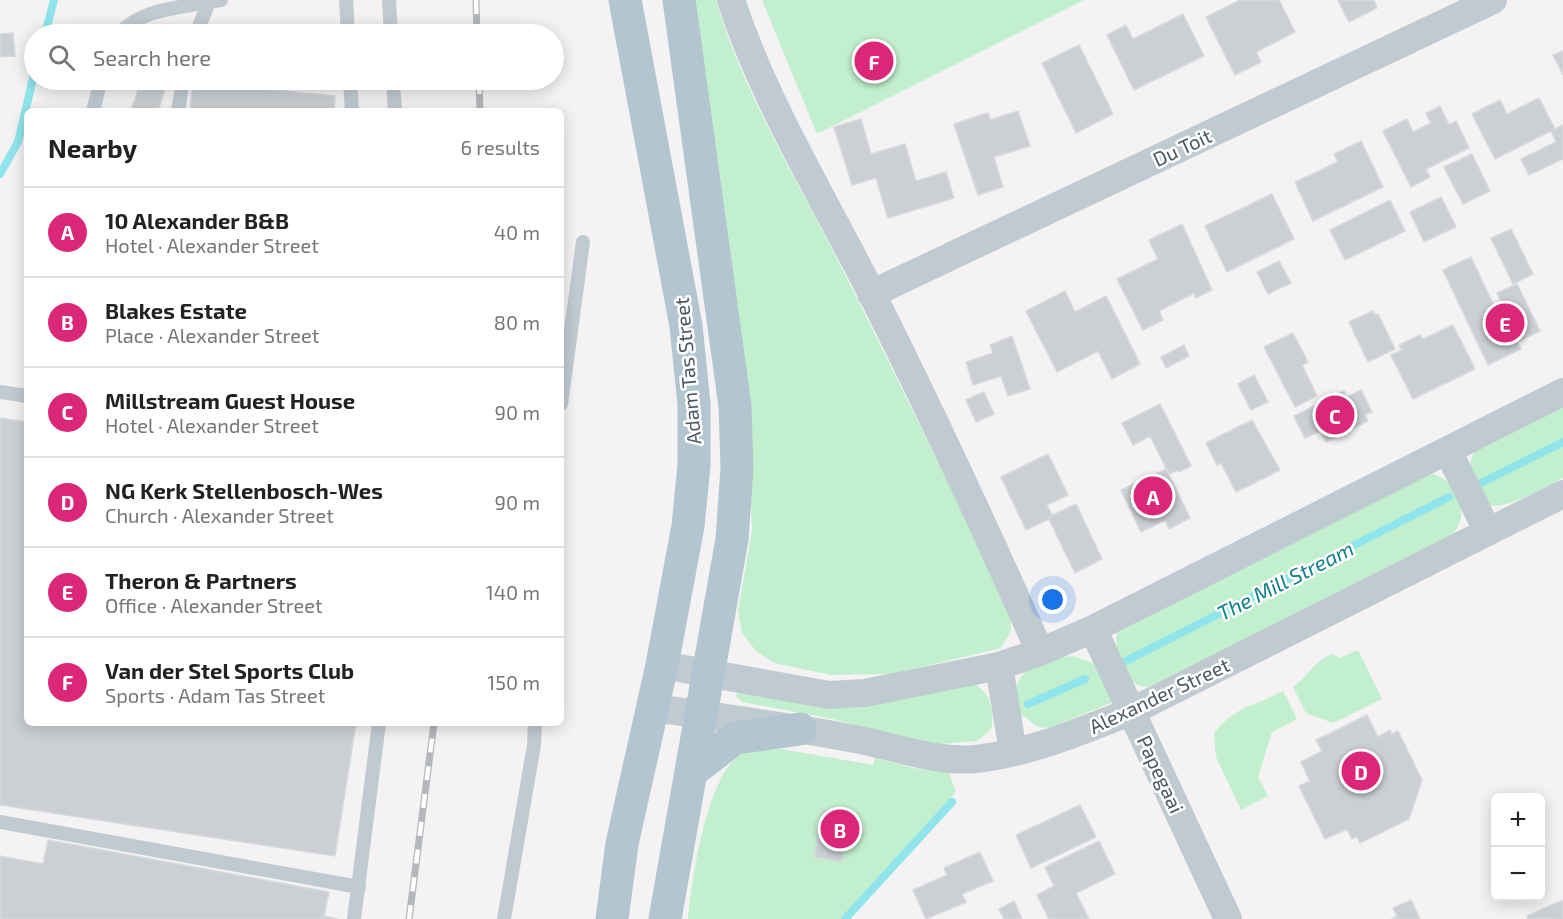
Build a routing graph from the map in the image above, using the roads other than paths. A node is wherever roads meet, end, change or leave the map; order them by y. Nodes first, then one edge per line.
1 (346, 0) edge
2 (389, 0) edge
3 (625, 0) edge
4 (678, 0) edge
5 (731, 0) edge
6 (1493, 0) edge
7 (215, 1) edge
8 (130, 24) edge
9 (202, 24) edge
10 (347, 24) edge
11 (390, 24) edge
12 (98, 90) edge
13 (181, 90) edge
14 (351, 90) edge
15 (394, 90) edge
16 (94, 108) edge
17 (178, 108) edge
18 (352, 108) edge
19 (395, 108) edge
20 (583, 242) dead end
21 (871, 294) junction
22 (564, 382) edge
23 (0, 392) edge
24 (1563, 392) edge
25 (24, 396) edge
26 (1449, 451) junction
27 (1563, 494) edge
28 (1487, 530) junction
29 (1093, 629) junction
30 (1040, 652) junction
31 (662, 665) junction
32 (999, 666) junction
33 (709, 674) junction
34 (653, 708) junction
35 (1132, 711) junction
36 (702, 715) junction
37 (379, 726) edge
38 (535, 726) edge
39 (800, 729) junction
40 (1012, 752) junction
41 (691, 772) junction
42 (0, 822) edge
43 (359, 887) junction
44 (354, 919) edge
45 (504, 919) edge
46 (612, 919) edge
47 (665, 919) edge
48 (1228, 919) edge

1 - 10 lane
2 - 11 lane
3 - 31 main road, Adam Tas Street
4 - 33 main road, Adam Tas Street
5 - 21 street
6 - 21 street, Du Toit
7 - 8 lane
7 - 9 lane
12 - 16 lane
13 - 17 lane
14 - 18 lane
15 - 19 lane
20 - 22 lane
21 - 30 street
23 - 25 lane
24 - 26 street
26 - 28 street
26 - 29 street
27 - 28 street, Alexander Street
28 - 35 street, Alexander Street
29 - 30 street
29 - 35 street, Papegaai
30 - 32 street
31 - 33 street
31 - 34 main road, Adam Tas Street
32 - 33 street
32 - 40 street
33 - 36 main road, Adam Tas Street
34 - 36 street, Alexander Street
34 - 46 main road, Adam Tas Street
35 - 40 street, Alexander Street
35 - 48 street, Papegaai
36 - 39 street, Alexander Street
36 - 41 main road, Adam Tas Street
37 - 43 lane
38 - 45 lane
39 - 40 street, Alexander Street
39 - 41 main road
41 - 47 main road, Adam Tas Street
42 - 43 lane
43 - 44 lane

